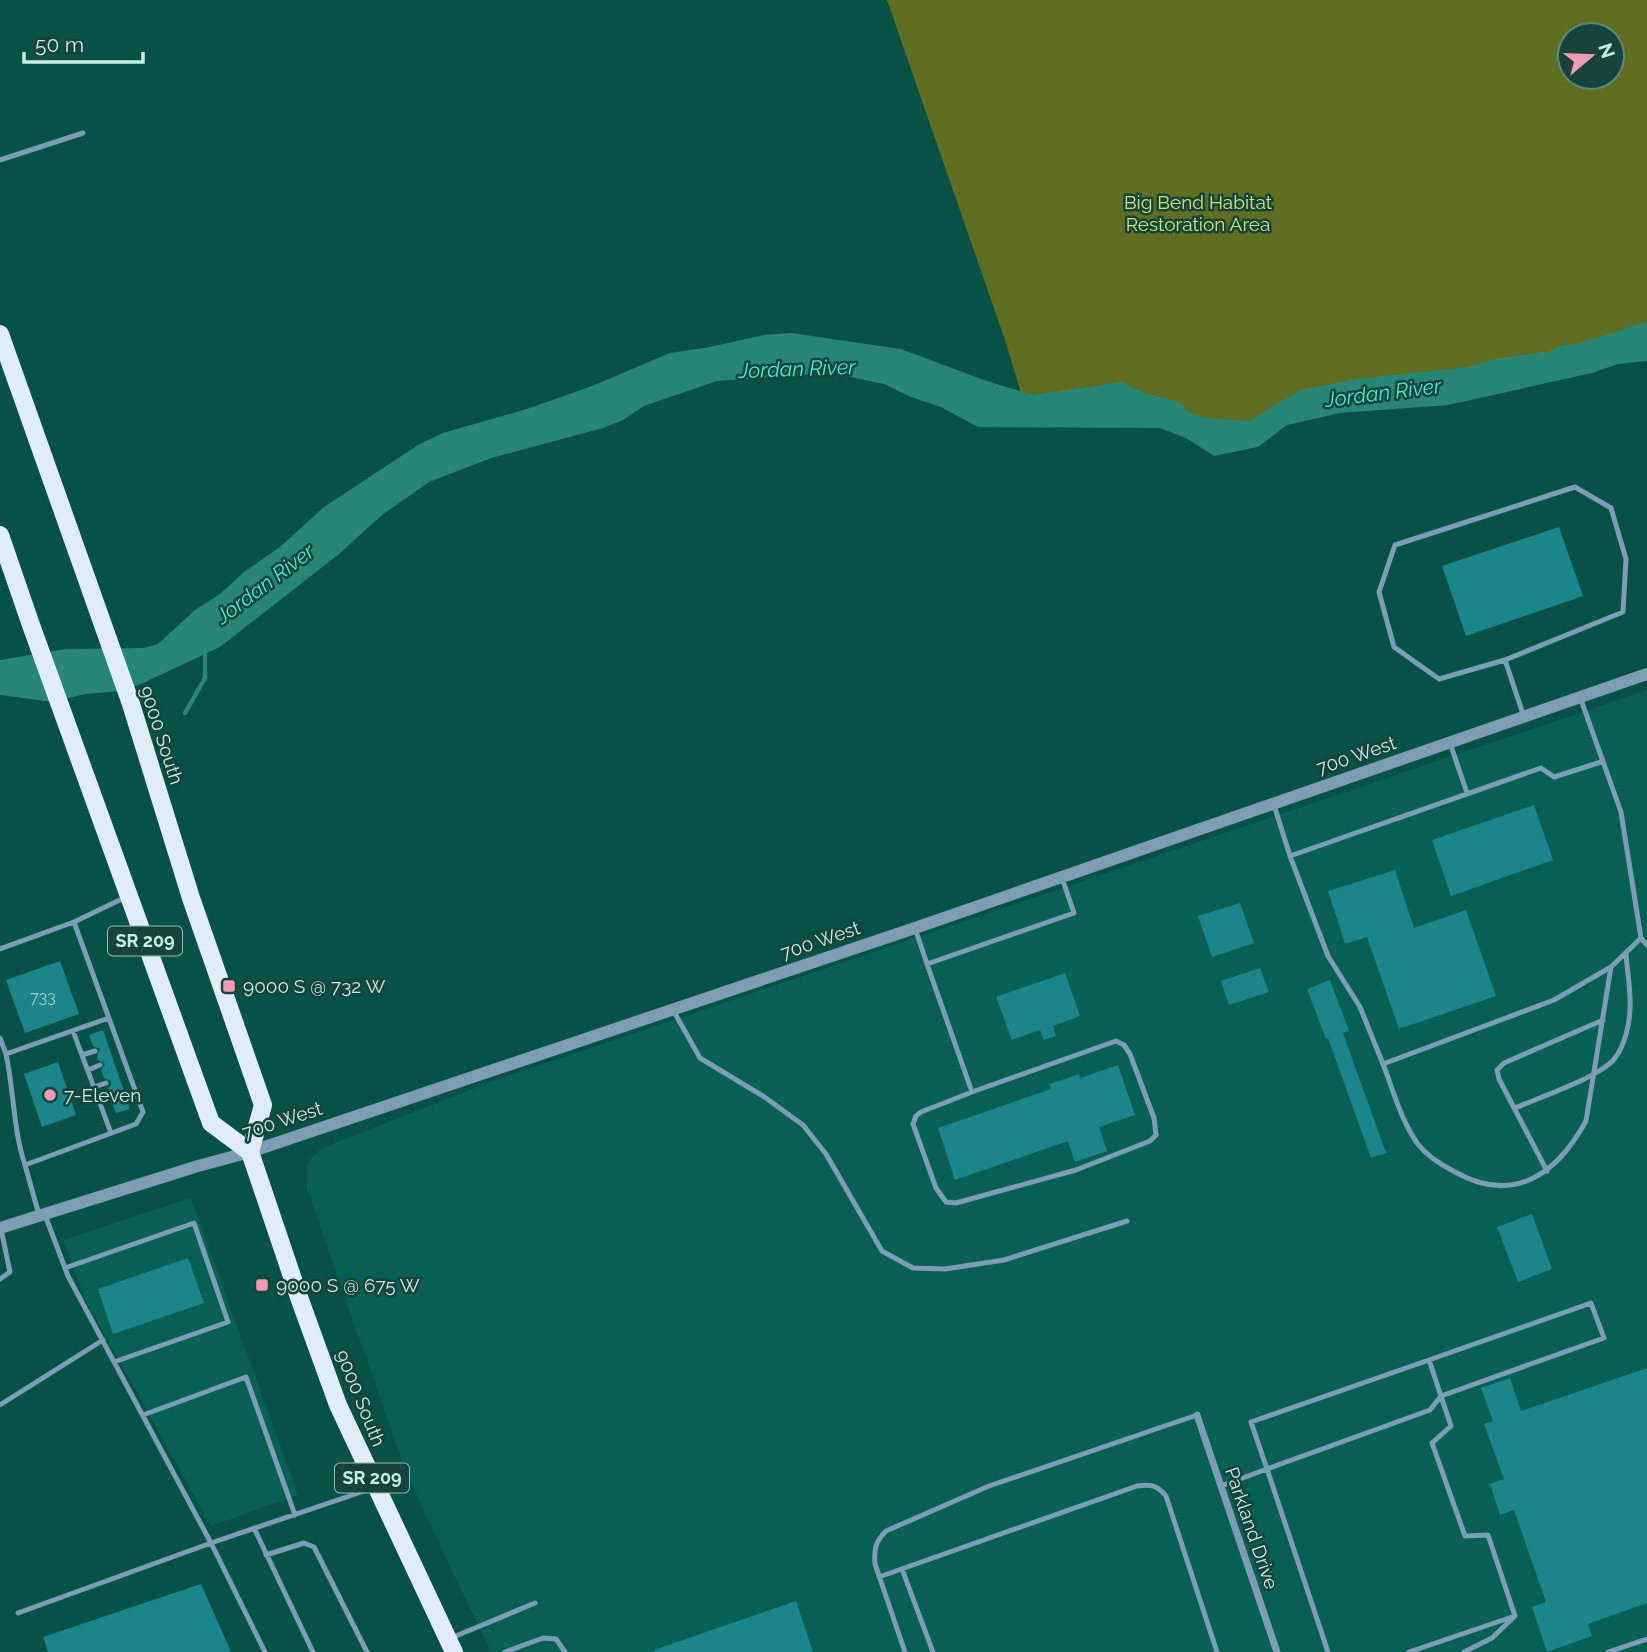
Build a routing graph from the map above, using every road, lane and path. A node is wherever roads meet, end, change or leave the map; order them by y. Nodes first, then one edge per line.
1 (83, 134) dead end
2 (0, 160) edge
3 (0, 334) edge
4 (0, 535) edge
5 (1505, 660) junction
6 (1647, 674) edge
7 (1580, 697) junction
8 (1524, 717) junction
9 (1450, 742) junction
10 (1601, 762) junction
11 (1467, 793) junction
12 (1273, 803) junction
13 (1290, 856) junction
14 (1062, 877) junction
15 (129, 895) junction
16 (74, 922) junction
17 (915, 928) junction
18 (1641, 938) junction
19 (1647, 945) edge
20 (0, 949) edge
21 (1626, 953) junction
22 (927, 964) junction
23 (1612, 967) junction
24 (673, 1010) junction
25 (109, 1018) junction
26 (1603, 1020) junction
27 (73, 1031) junction
28 (0, 1038) edge
29 (118, 1042) junction
30 (109, 1046) dead end
31 (95, 1051) dead end
32 (6, 1054) junction
33 (82, 1055) junction
34 (123, 1057) junction
35 (114, 1060) dead end
36 (1383, 1064) junction
37 (100, 1065) dead end
38 (88, 1070) junction
39 (1594, 1073) junction
40 (129, 1074) junction
41 (120, 1077) dead end
42 (106, 1083) dead end
43 (94, 1087) junction
44 (134, 1088) junction
45 (125, 1092) dead end
46 (972, 1092) junction
47 (111, 1097) dead end
48 (99, 1101) junction
49 (1515, 1108) junction
50 (111, 1133) junction
51 (250, 1152) junction
52 (25, 1165) junction
53 (1547, 1171) junction
54 (42, 1216) junction
55 (1127, 1221) dead end
56 (0, 1227) edge
57 (65, 1268) junction
58 (0, 1279) edge
59 (103, 1340) junction
60 (1429, 1360) junction
61 (114, 1362) junction
62 (1441, 1396) junction
63 (0, 1405) edge
64 (143, 1415) junction
65 (1197, 1415) joint
66 (1267, 1469) junction
67 (1221, 1486) junction
68 (376, 1487) junction
69 (295, 1515) junction
70 (254, 1528) junction
71 (211, 1543) junction
72 (266, 1555) junction
73 (902, 1569) junction
74 (879, 1577) junction
75 (535, 1603) dead end
76 (18, 1613) dead end
77 (1515, 1616) junction
78 (1647, 1639) edge
79 (451, 1646) edge
80 (265, 1652) edge
81 (313, 1652) edge
82 (367, 1652) edge
83 (505, 1652) edge
84 (565, 1652) edge
85 (905, 1652) edge
86 (933, 1652) edge
87 (1217, 1652) edge
88 (1277, 1652) edge
89 (1328, 1652) edge
90 (1409, 1652) edge
91 (1464, 1652) edge
92 (1608, 1652) edge

1 - 2 lane
3 - 51 main road, 9000 South / SR 209
4 - 15 main road, SR 209
5 - 5 lane
5 - 8 lane
6 - 7 street, 700 West
7 - 8 street, 700 West
7 - 10 lane
8 - 9 street, 700 West
9 - 11 lane
9 - 12 street, 700 West
10 - 11 lane
10 - 18 lane
11 - 13 lane
12 - 13 lane
12 - 14 street, 700 West
13 - 36 lane
14 - 17 street, 700 West
14 - 22 lane
15 - 16 lane
15 - 51 main road, SR 209
16 - 20 lane
16 - 25 lane
17 - 22 lane
17 - 24 street, 700 West
18 - 19 lane
18 - 21 lane
21 - 23 lane
21 - 39 lane
22 - 46 lane
23 - 26 lane
23 - 36 lane
24 - 51 street, 700 West
24 - 55 lane
25 - 27 lane
25 - 29 lane
26 - 39 lane
26 - 49 lane
27 - 32 lane
27 - 33 lane
28 - 32 lane
29 - 30 lane
29 - 34 lane
31 - 33 lane
32 - 52 lane
33 - 38 lane
34 - 35 lane
34 - 40 lane
36 - 53 lane
37 - 38 lane
38 - 43 lane
39 - 49 lane
39 - 53 lane
40 - 41 lane
40 - 44 lane
42 - 43 lane
43 - 48 lane
44 - 45 lane
44 - 50 lane
46 - 46 lane
47 - 48 lane
48 - 50 lane
49 - 53 lane
50 - 52 lane
51 - 54 street, 700 West
51 - 68 main road, 9000 South / SR 209
52 - 54 lane
54 - 56 street, 700 West
54 - 57 lane
56 - 58 lane
57 - 59 lane
57 - 61 lane
59 - 61 lane
59 - 63 lane
60 - 62 lane
60 - 62 lane
60 - 66 lane
61 - 64 lane
62 - 66 lane
62 - 77 lane
64 - 69 lane
64 - 71 lane
65 - 67 street, Parkland Drive
65 - 74 lane
66 - 67 lane
66 - 89 lane
67 - 88 street, Parkland Drive
68 - 69 lane
68 - 79 main road, 9000 South / SR 209
69 - 70 lane
70 - 71 lane
70 - 72 lane
71 - 76 lane
71 - 80 lane
72 - 81 lane
72 - 82 lane
73 - 74 lane
73 - 86 lane
73 - 87 lane
74 - 85 lane
75 - 79 lane
77 - 90 lane
77 - 91 lane
78 - 92 lane
83 - 84 lane

